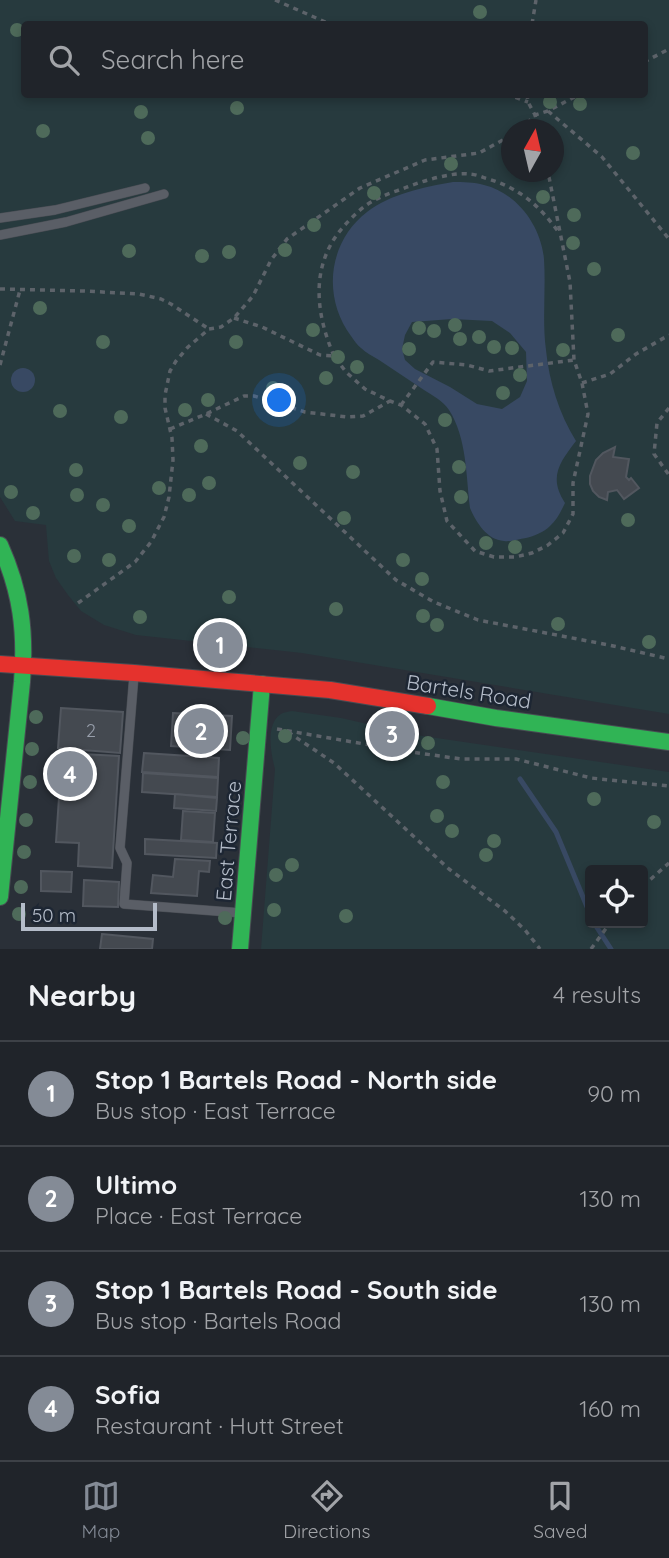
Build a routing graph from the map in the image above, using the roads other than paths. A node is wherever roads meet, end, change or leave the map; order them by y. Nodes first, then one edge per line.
1 (145, 188) dead end
2 (164, 194) dead end
3 (100, 200) junction
4 (103, 212) junction
5 (0, 218) edge
6 (0, 234) edge
7 (0, 545) edge
8 (0, 664) edge
9 (22, 666) junction
10 (134, 673) junction
11 (262, 684) junction
12 (669, 742) edge
13 (0, 897) edge
14 (243, 913) junction
15 (240, 949) edge

1 - 3 lane
2 - 4 lane
3 - 4 lane
3 - 5 lane
4 - 6 lane
7 - 9 main road
8 - 9 main road
9 - 10 main road
9 - 13 main road
10 - 11 main road
10 - 14 lane
11 - 12 main road, Bartels Road
11 - 14 main road, East Terrace
14 - 15 main road, East Terrace

